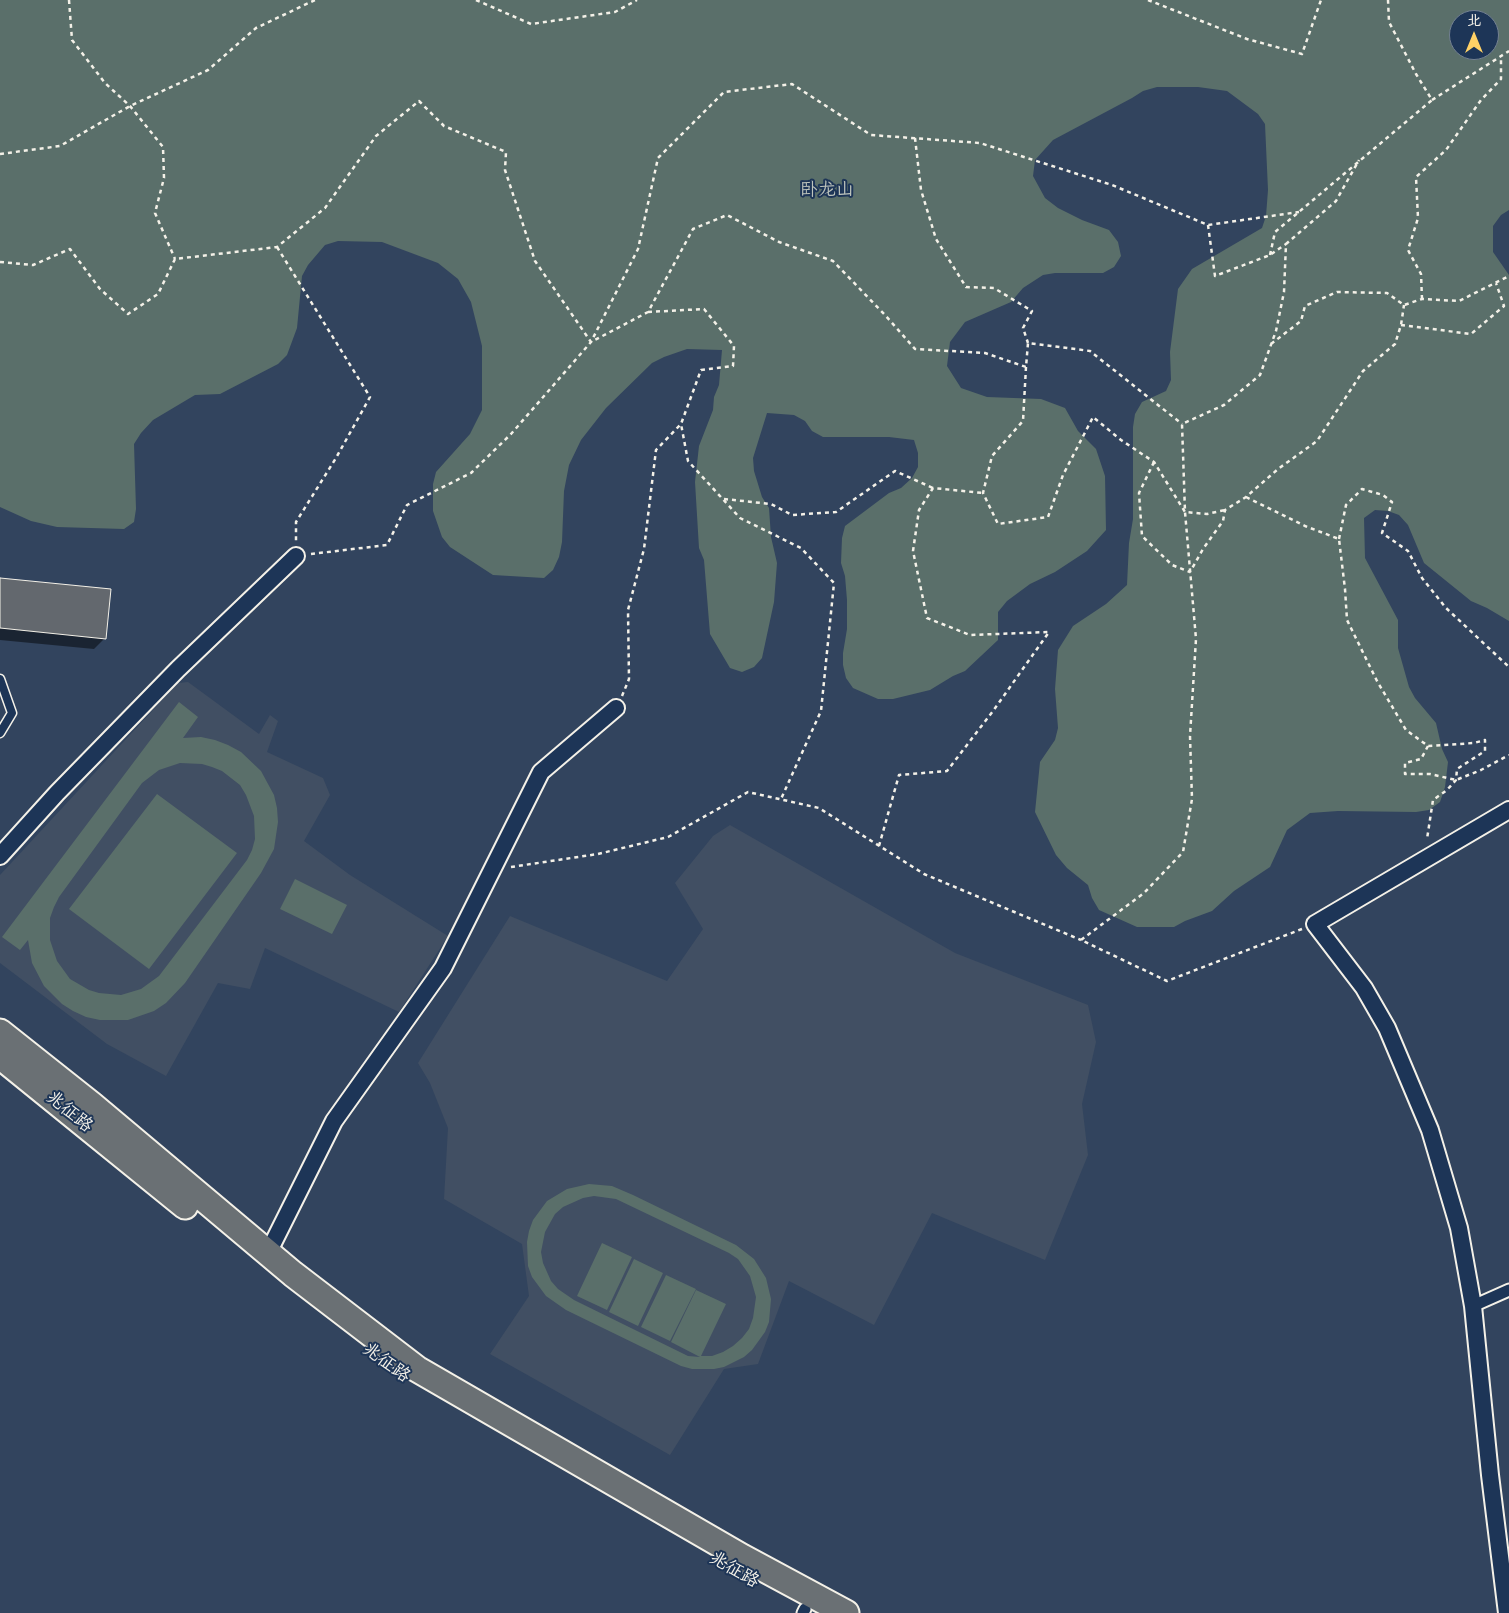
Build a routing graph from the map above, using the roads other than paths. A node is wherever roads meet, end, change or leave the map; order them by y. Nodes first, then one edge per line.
1 (296, 556) road end
2 (0, 679) edge
3 (616, 708) road end
4 (0, 733) edge
5 (1509, 810) edge
6 (0, 856) edge
7 (0, 1032) edge
8 (0, 1056) edge
9 (268, 1253) junction
10 (1509, 1290) edge
11 (1473, 1306) junction
12 (1507, 1589) edge
13 (807, 1612) edge
14 (846, 1613) edge
15 (1507, 1613) edge

1 - 6 street
2 - 4 lane
3 - 9 street
5 - 11 street
7 - 9 main road
8 - 13 main road, 兆征路
9 - 14 main road
10 - 11 street
11 - 12 street
12 - 15 street

